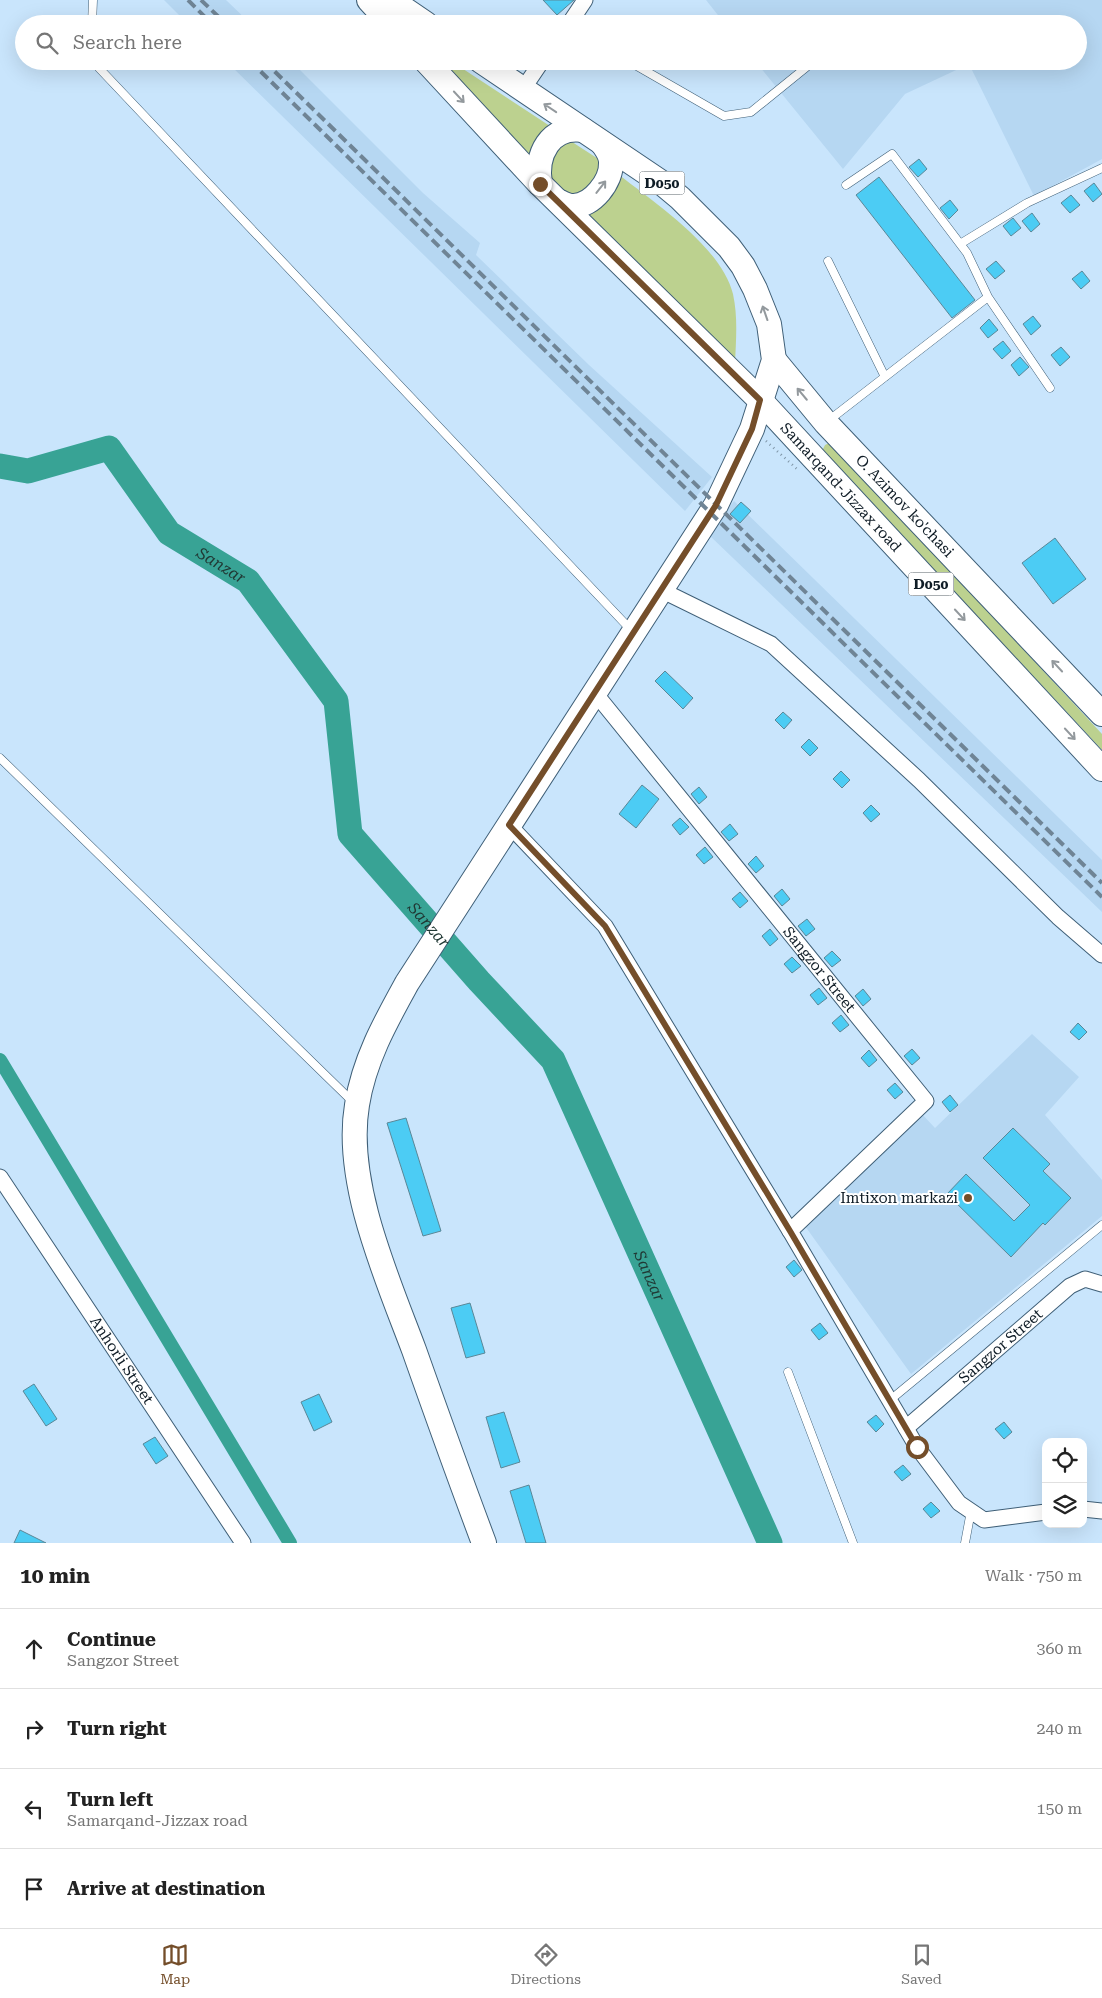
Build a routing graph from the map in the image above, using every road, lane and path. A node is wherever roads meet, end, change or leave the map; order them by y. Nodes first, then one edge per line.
1 (93, 0) edge
2 (369, 0) edge
3 (391, 0) edge
4 (585, 0) edge
5 (92, 15) edge
6 (383, 15) edge
7 (413, 15) edge
8 (575, 15) edge
9 (101, 70) edge
10 (434, 70) edge
11 (494, 70) edge
12 (536, 70) edge
13 (645, 70) edge
14 (803, 70) edge
15 (523, 89) junction
16 (583, 130) junction
17 (603, 144) junction
18 (1102, 168) edge
19 (540, 184) junction
20 (846, 186) dead end
21 (560, 202) junction
22 (960, 244) junction
23 (828, 261) dead end
24 (988, 297) junction
25 (774, 360) junction
26 (885, 377) junction
27 (1050, 388) dead end
28 (760, 400) junction
29 (826, 423) junction
30 (661, 590) junction
31 (634, 632) junction
32 (595, 693) junction
33 (1102, 714) edge
34 (0, 758) edge
35 (1102, 769) edge
36 (509, 825) junction
37 (1102, 956) edge
38 (356, 1105) junction
39 (0, 1177) edge
40 (1102, 1225) edge
41 (790, 1231) junction
42 (1102, 1284) edge
43 (788, 1372) dead end
44 (889, 1400) junction
45 (906, 1428) junction
46 (1087, 1509) edge
47 (971, 1511) junction
48 (1102, 1511) edge
49 (1042, 1513) edge
50 (243, 1543) edge
51 (484, 1543) edge
52 (853, 1543) edge
53 (964, 1543) edge

1 - 5 lane
2 - 6 main road
3 - 7 main road
4 - 8 street
9 - 31 lane
10 -> 19 main road, Samarqand-Jizzax road / D050
11 - 15 main road, D050
12 - 15 street
13 - 14 lane
16 -> 15 main road, D050
16 - 17 main road, D050
16 - 19 main road
21 -> 17 main road
25 -> 17 main road, D050
18 - 22 lane
19 - 21 main road, Samarqand-Jizzax road / D050
20 - 22 lane
21 - 28 main road, Samarqand-Jizzax road / D050
22 - 24 lane
23 - 26 lane
24 - 26 lane
24 - 27 lane
25 - 28 main road, D050
29 -> 25 main road, O. Azimov ko'chasi / D050
26 - 29 lane
28 - 30 main road
28 -> 35 main road, Samarqand-Jizzax road / D050
33 -> 29 main road, O. Azimov ko'chasi / D050
30 - 31 main road
30 - 37 street
31 - 32 main road
32 - 36 main road
32 - 41 street, Sangzor Street
34 - 38 lane
36 - 38 main road
36 - 41 street
38 - 51 main road
39 - 50 street, Anhorli Street
40 - 44 lane
41 - 44 street
42 - 45 street, Sangzor Street
43 - 52 lane
44 - 45 street
45 - 47 street
46 - 48 street
47 - 49 street
47 - 53 lane

